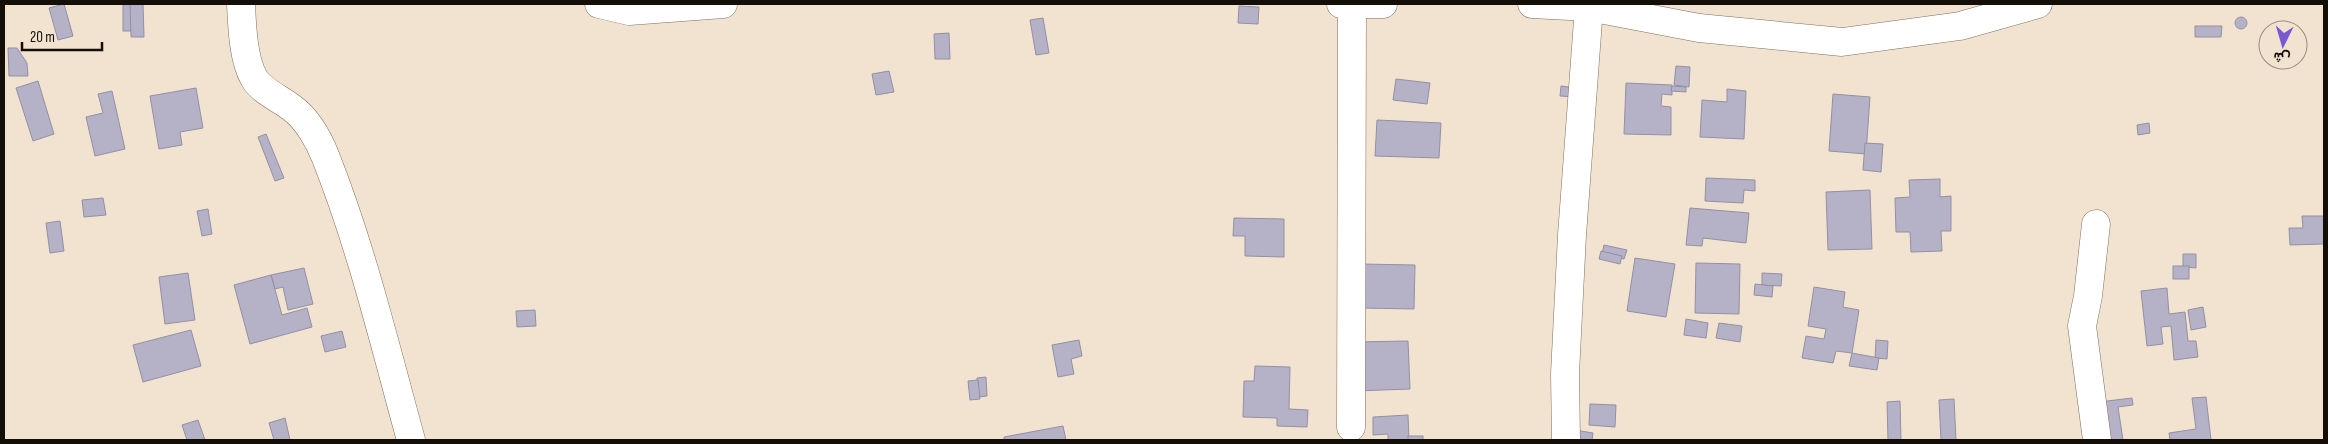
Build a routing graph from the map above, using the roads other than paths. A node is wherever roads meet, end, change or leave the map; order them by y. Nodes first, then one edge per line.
1 (241, 4) edge
2 (599, 4) edge
3 (723, 4) edge
4 (1346, 4) edge
5 (1383, 4) edge
6 (1532, 4) edge
7 (2038, 4) edge
8 (1588, 7) junction
9 (2096, 224) dead end
10 (1351, 427) dead end
11 (411, 440) edge
12 (1566, 440) edge
13 (2097, 440) edge

1 - 11 street
2 - 3 street
4 - 5 street
4 - 10 street
6 - 8 street
7 - 8 street
8 - 12 street
9 - 13 street

